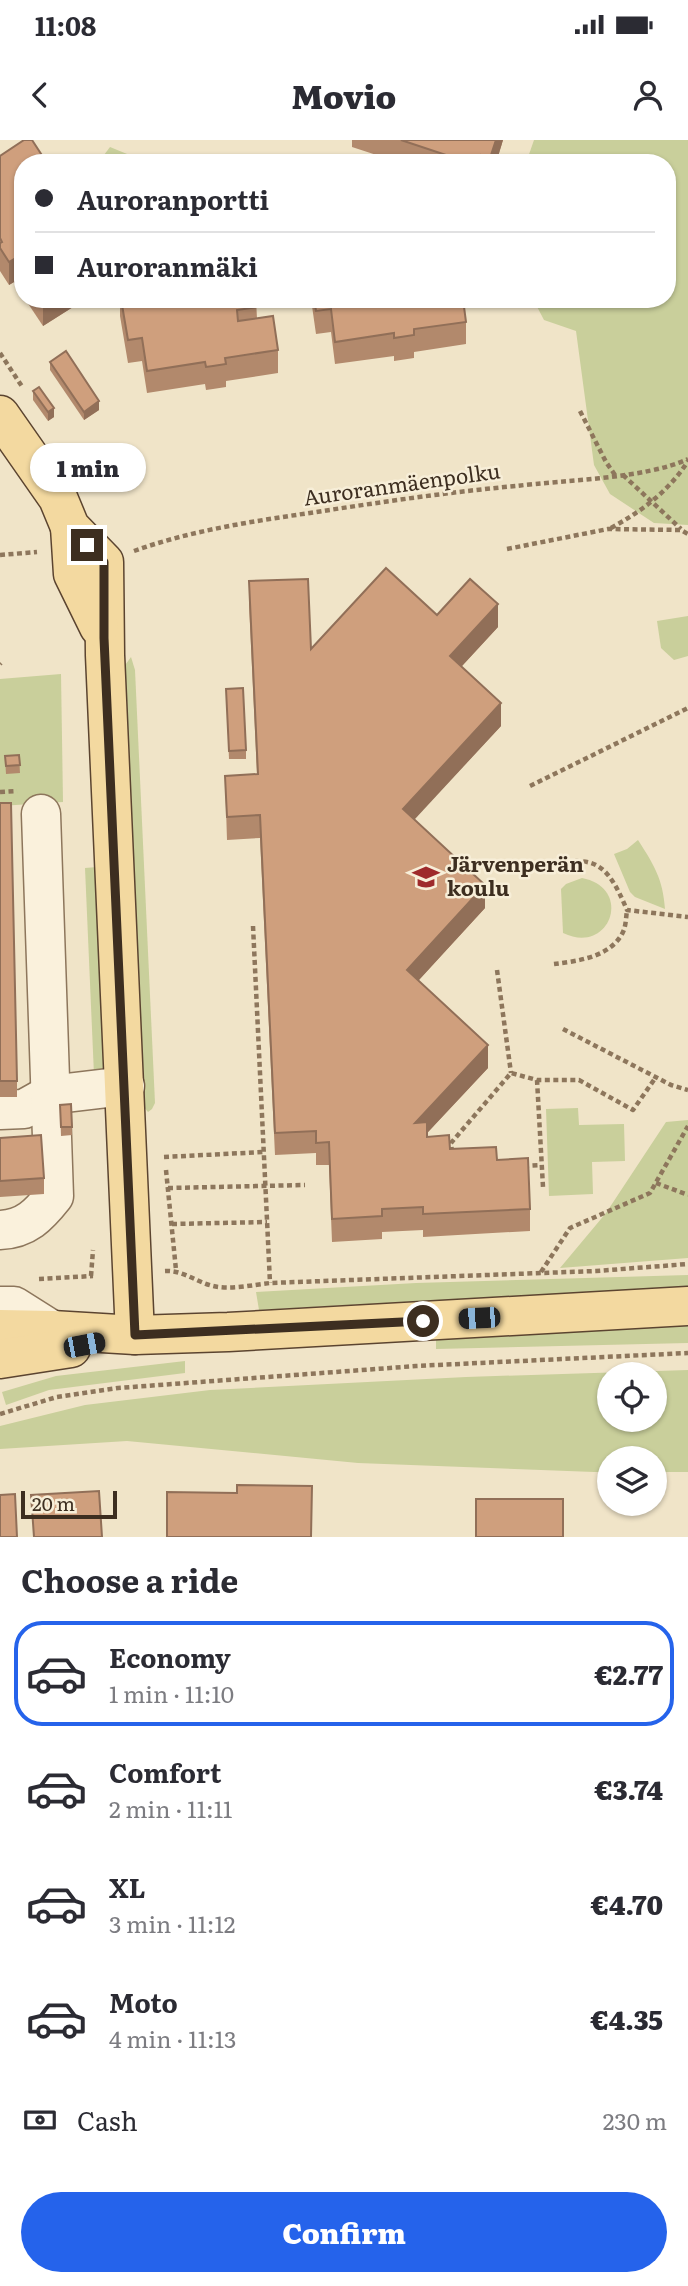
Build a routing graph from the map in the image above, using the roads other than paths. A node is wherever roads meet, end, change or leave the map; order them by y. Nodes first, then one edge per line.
1 (0, 415) edge
2 (41, 814) dead end
3 (125, 1086) junction
4 (49, 1095) junction
5 (0, 1110) edge
6 (0, 1230) edge
7 (13, 1293) edge
8 (688, 1306) edge
9 (0, 1329) edge
10 (52, 1329) junction
11 (135, 1335) junction
12 (0, 1359) edge

1 - 3 main road
2 - 4 lane
3 - 4 lane
3 - 11 main road
4 - 5 lane
4 - 6 lane
7 - 10 lane
8 - 11 main road
9 - 10 main road
10 - 11 main road
11 - 12 main road

